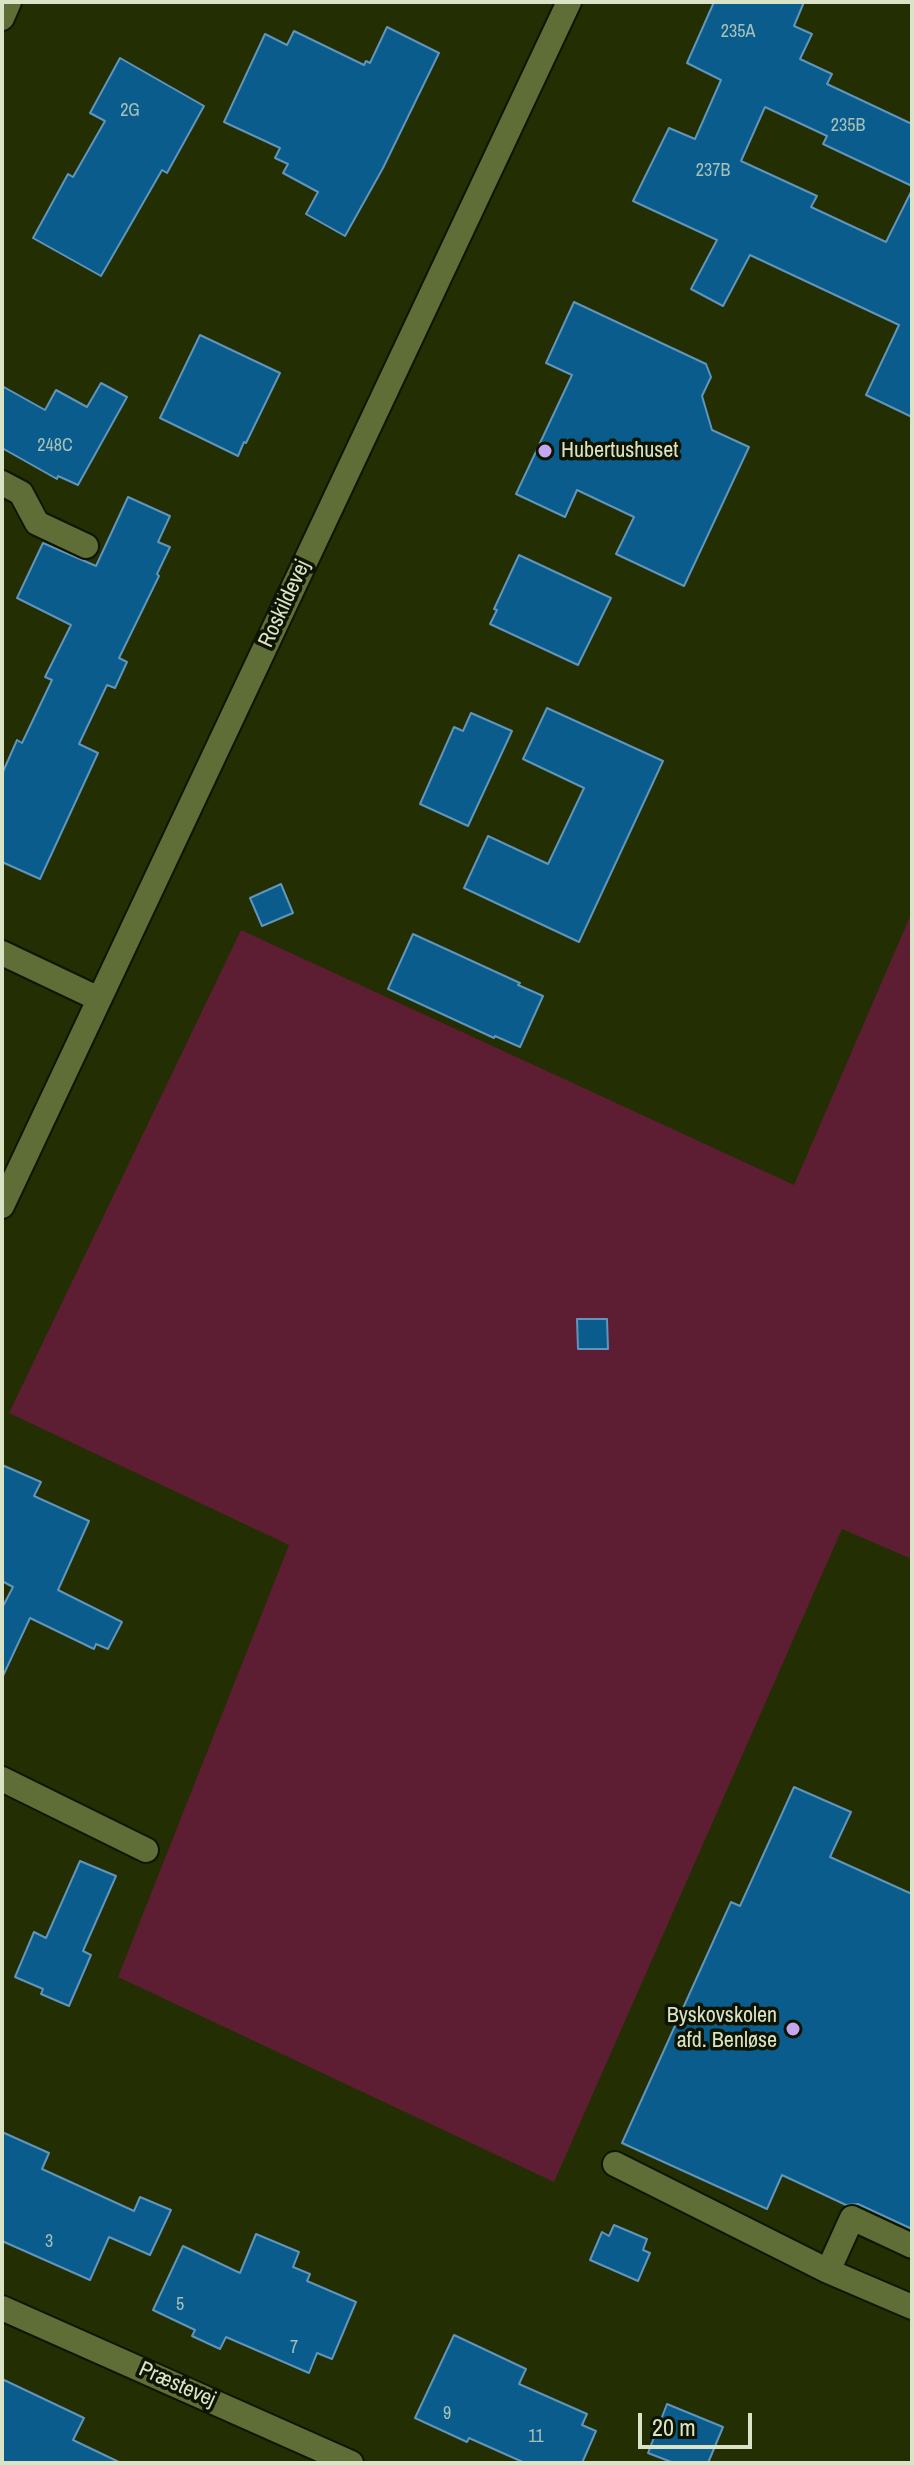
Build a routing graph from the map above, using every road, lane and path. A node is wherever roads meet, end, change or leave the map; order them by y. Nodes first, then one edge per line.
1 (9, 2) edge
2 (569, 2) edge
3 (2, 18) edge
4 (2, 483) edge
5 (86, 546) dead end
6 (2, 953) edge
7 (99, 999) junction
8 (2, 1206) edge
9 (2, 1779) edge
10 (146, 1850) dead end
11 (615, 2164) dead end
12 (912, 2246) edge
13 (828, 2271) junction
14 (912, 2307) edge
15 (2, 2308) edge
16 (351, 2463) edge

1 - 3 street
2 - 7 street, Roskildevej
4 - 5 street
6 - 7 street
7 - 8 street, Roskildevej
9 - 10 street
11 - 13 street
12 - 13 street
13 - 14 street
15 - 16 street, Præstevej

